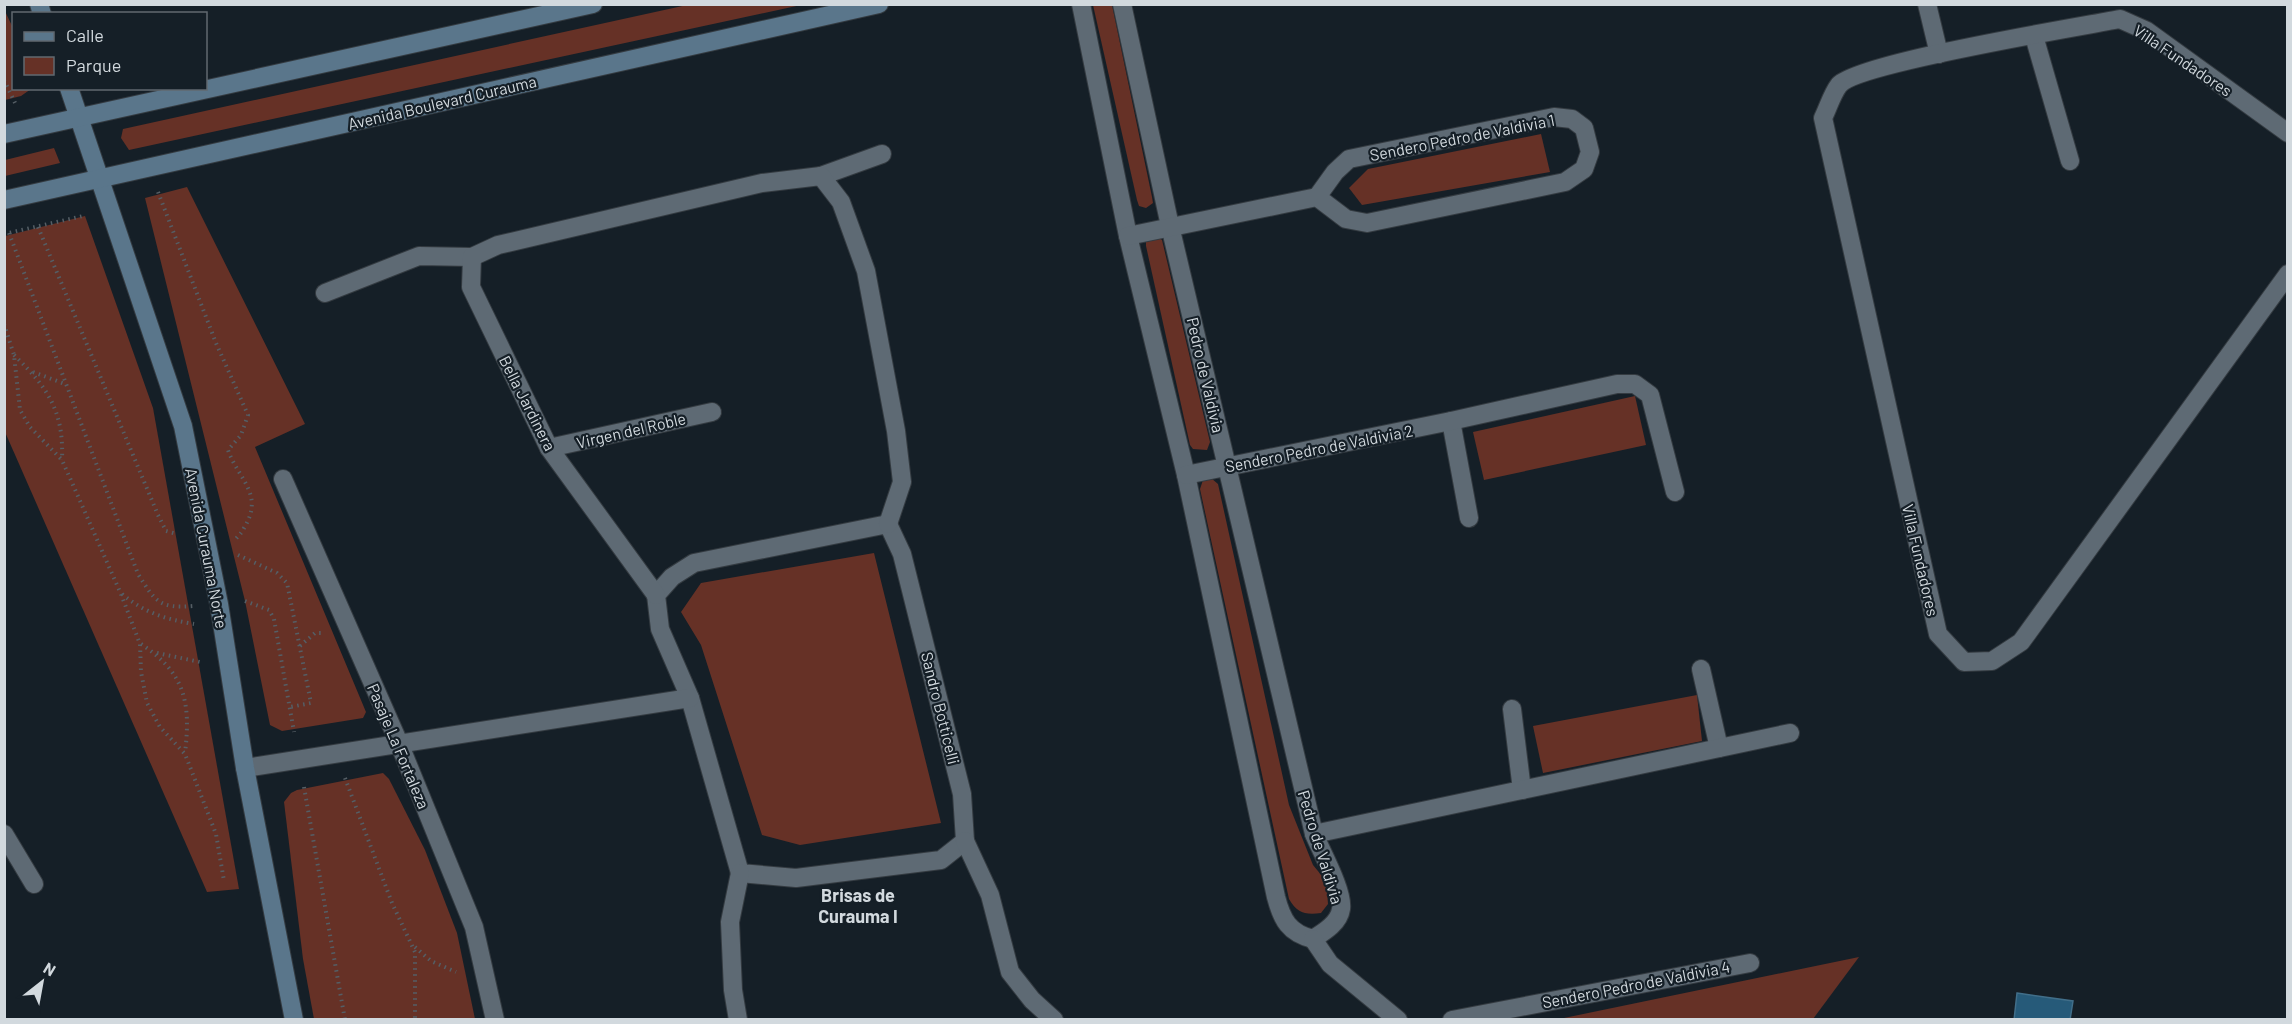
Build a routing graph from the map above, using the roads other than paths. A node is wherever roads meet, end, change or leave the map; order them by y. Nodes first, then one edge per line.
1 (593, 4) edge
2 (879, 4) edge
3 (1081, 4) edge
4 (1122, 4) edge
5 (1928, 4) edge
6 (2034, 36) junction
7 (1939, 54) junction
8 (207, 89) edge
9 (70, 90) edge
10 (202, 90) edge
11 (79, 117) junction
12 (2288, 133) edge
13 (4, 134) edge
14 (882, 154) dead end
15 (2070, 161) dead end
16 (821, 176) junction
17 (100, 178) junction
18 (1317, 197) junction
19 (4, 200) edge
20 (1170, 226) junction
21 (1128, 236) junction
22 (472, 257) junction
23 (2288, 274) edge
24 (325, 293) dead end
25 (712, 412) dead end
26 (1451, 422) junction
27 (549, 448) junction
28 (1227, 467) junction
29 (1186, 475) junction
30 (283, 479) dead end
31 (1675, 492) dead end
32 (1470, 518) dead end
33 (888, 524) junction
34 (656, 595) junction
35 (1701, 669) dead end
36 (690, 698) junction
37 (1512, 709) dead end
38 (1790, 733) dead end
39 (399, 743) junction
40 (1719, 748) junction
41 (245, 768) junction
42 (1521, 790) junction
43 (4, 834) edge
44 (1314, 834) junction
45 (964, 841) junction
46 (740, 873) junction
47 (34, 884) dead end
48 (1313, 939) junction
49 (1750, 963) dead end
50 (294, 1020) edge
51 (495, 1020) edge
52 (738, 1020) edge
53 (1054, 1020) edge
54 (1398, 1020) edge
55 (1452, 1020) edge

1 - 8 street
2 - 17 street, Avenida Boulevard Curauma
3 - 21 street
4 - 20 street, Pedro de Valdivia
5 - 7 street
6 - 7 street, Villa Fundadores
6 - 12 street, Villa Fundadores
6 - 15 street
7 - 23 street, Villa Fundadores
9 - 11 street, Avenida Curauma Norte
10 - 11 street
11 - 13 street
11 - 17 street, Avenida Curauma Norte
14 - 16 street
16 - 22 street
16 - 33 street
17 - 19 street, Avenida Boulevard Curauma
17 - 41 street, Avenida Curauma Norte
18 - 18 street, Sendero Pedro de Valdivia 1
18 - 20 street
20 - 21 street
20 - 28 street, Pedro de Valdivia
21 - 29 street
22 - 24 street
22 - 27 street, Bella Jardinera
25 - 27 street, Virgen del Roble
26 - 28 street, Sendero Pedro de Valdivia 2
26 - 31 street, Sendero Pedro de Valdivia 2
26 - 32 street
27 - 34 street, Bella Jardinera
28 - 29 street, Sendero Pedro de Valdivia 2
28 - 44 street, Pedro de Valdivia
29 - 48 street
30 - 39 street, Pasaje La Fortaleza
33 - 34 street
33 - 45 street, Sandro Botticelli
34 - 36 street
35 - 40 street
36 - 39 street
36 - 46 street
37 - 42 street
38 - 40 street
39 - 41 street
39 - 51 street, Pasaje La Fortaleza
40 - 42 street
41 - 50 street, Avenida Curauma Norte
42 - 44 street
43 - 47 street
44 - 48 street, Pedro de Valdivia
45 - 46 street
45 - 53 street
46 - 52 street
48 - 54 street
49 - 55 street, Sendero Pedro de Valdivia 4

